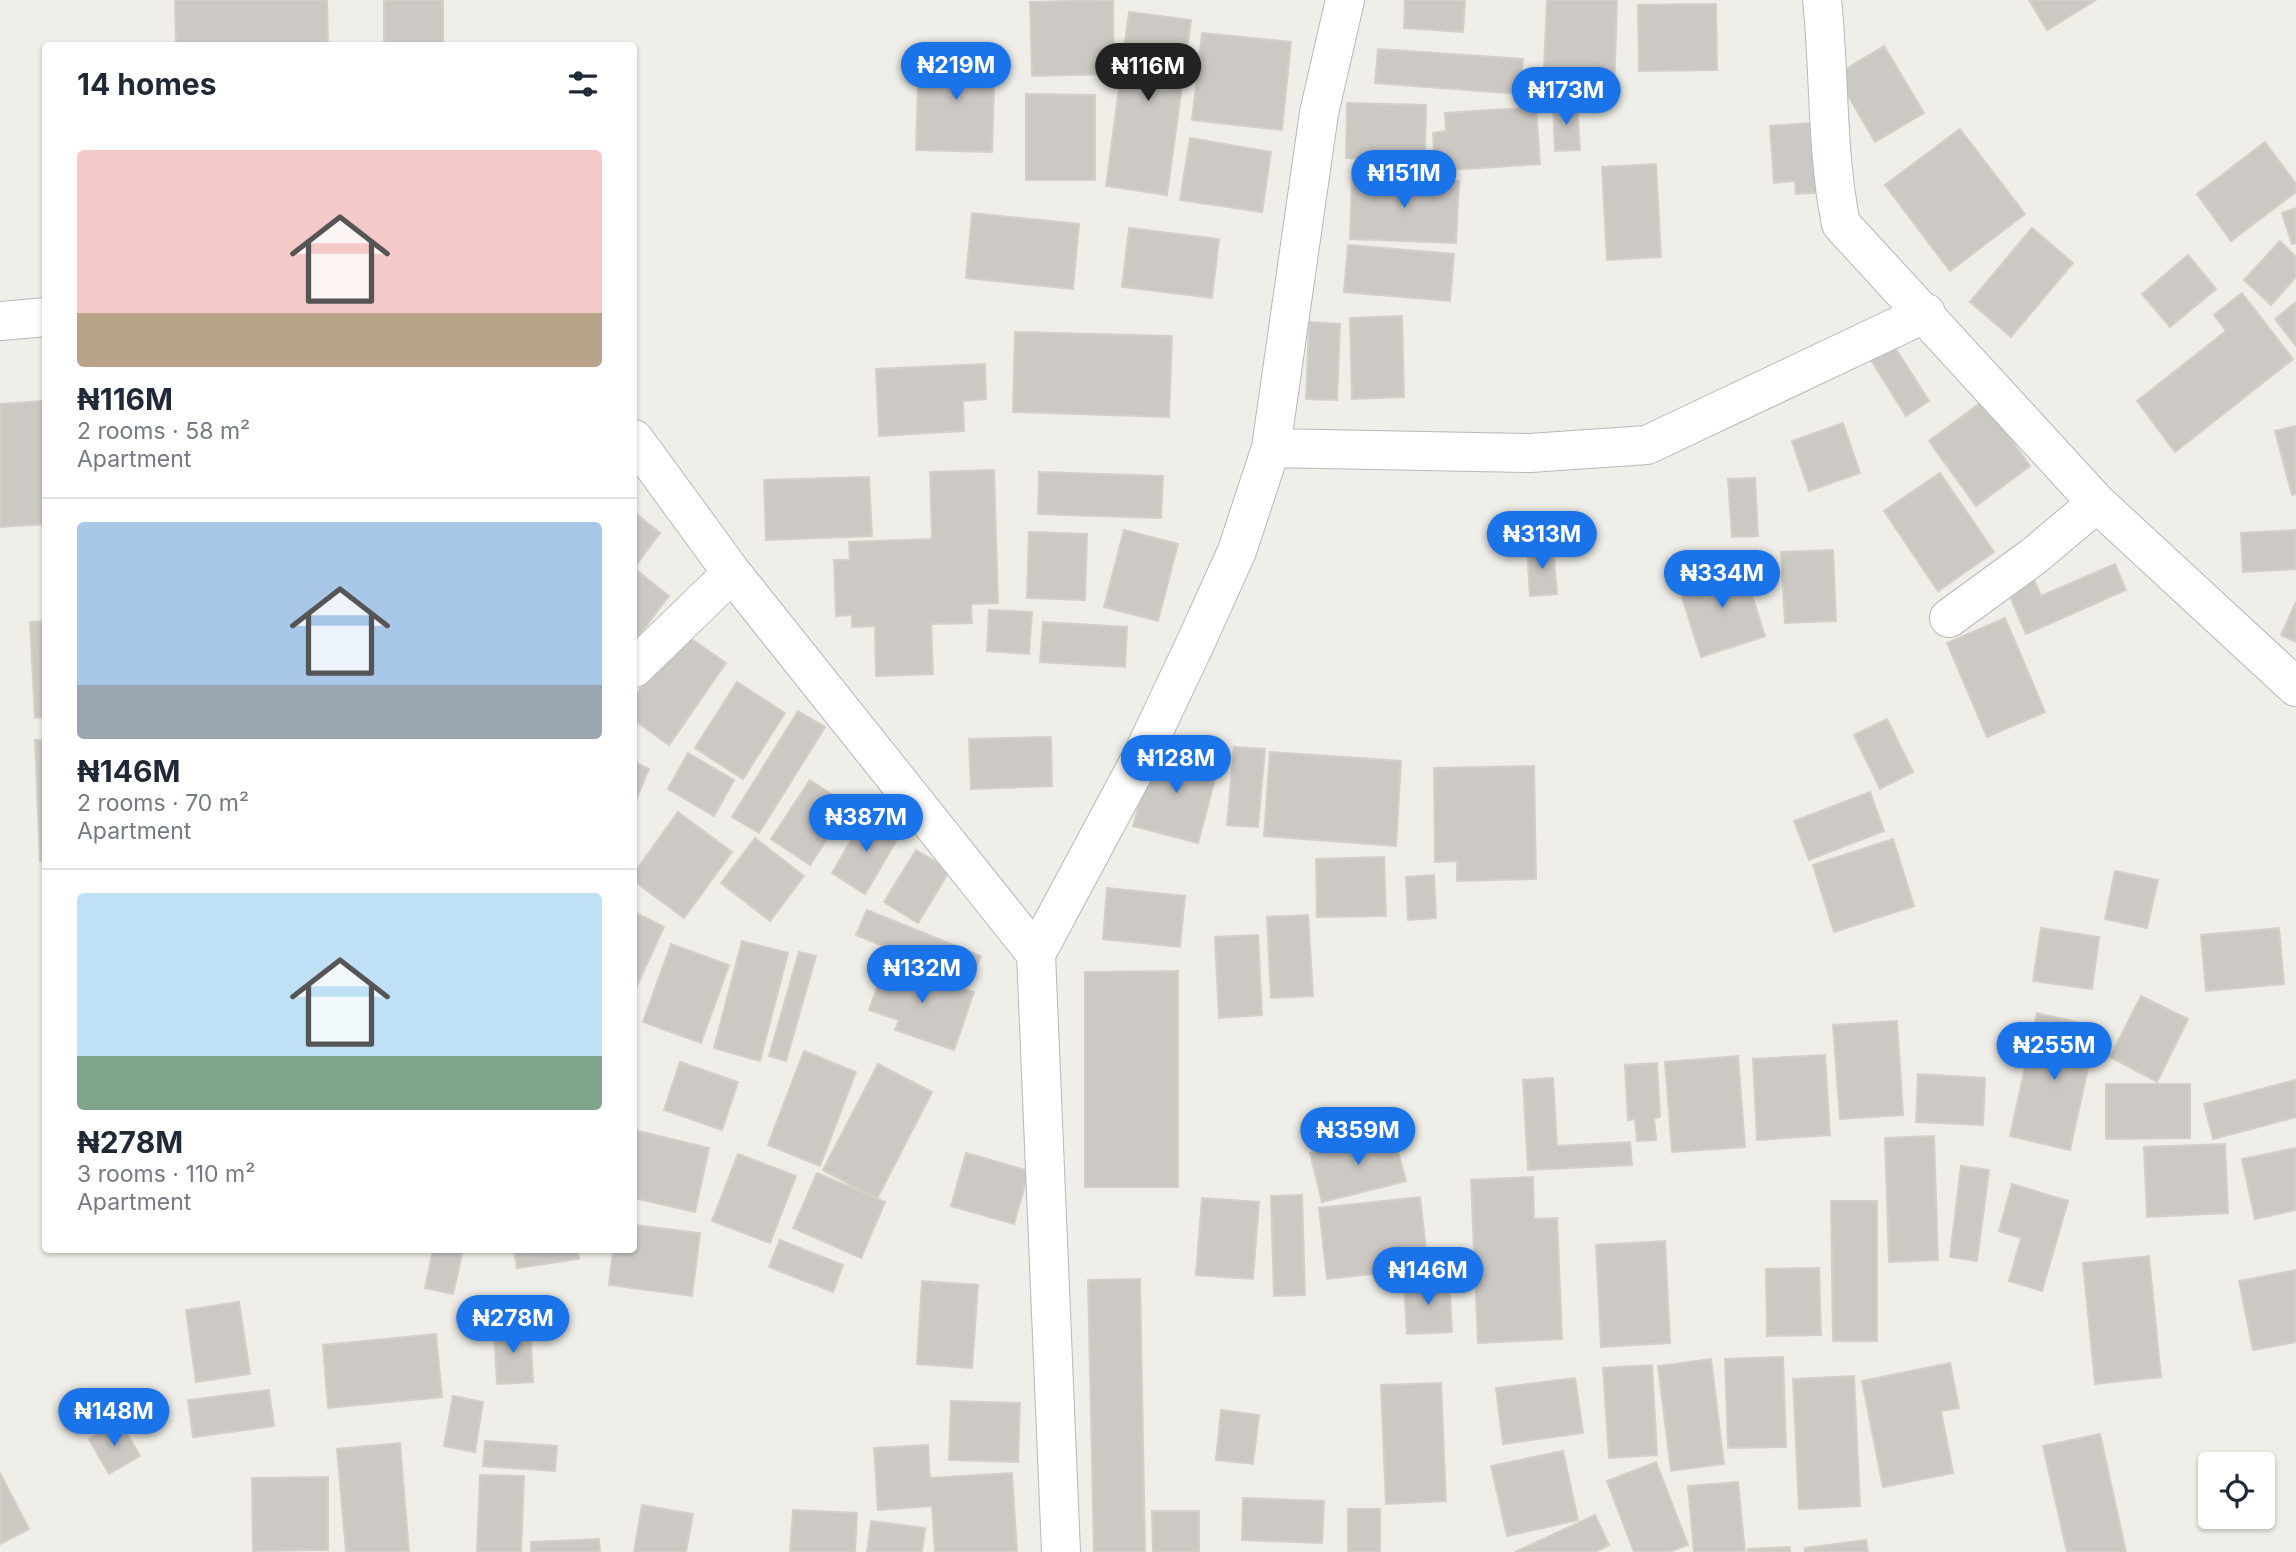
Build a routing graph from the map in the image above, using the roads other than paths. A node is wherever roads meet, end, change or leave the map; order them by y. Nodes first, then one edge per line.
1 (1345, 0) edge
2 (1822, 0) edge
3 (1926, 313) junction
4 (42, 317) edge
5 (0, 321) edge
6 (637, 443) edge
7 (1272, 448) junction
8 (2097, 503) junction
9 (732, 573) junction
10 (1949, 618) dead end
11 (637, 665) edge
12 (2296, 687) edge
13 (1036, 954) junction
14 (1060, 1552) edge

1 - 7 street
2 - 3 street
3 - 7 street
3 - 8 street
4 - 5 street
6 - 9 street
7 - 13 street
8 - 10 street
8 - 12 street
9 - 11 street
9 - 13 street
13 - 14 street

